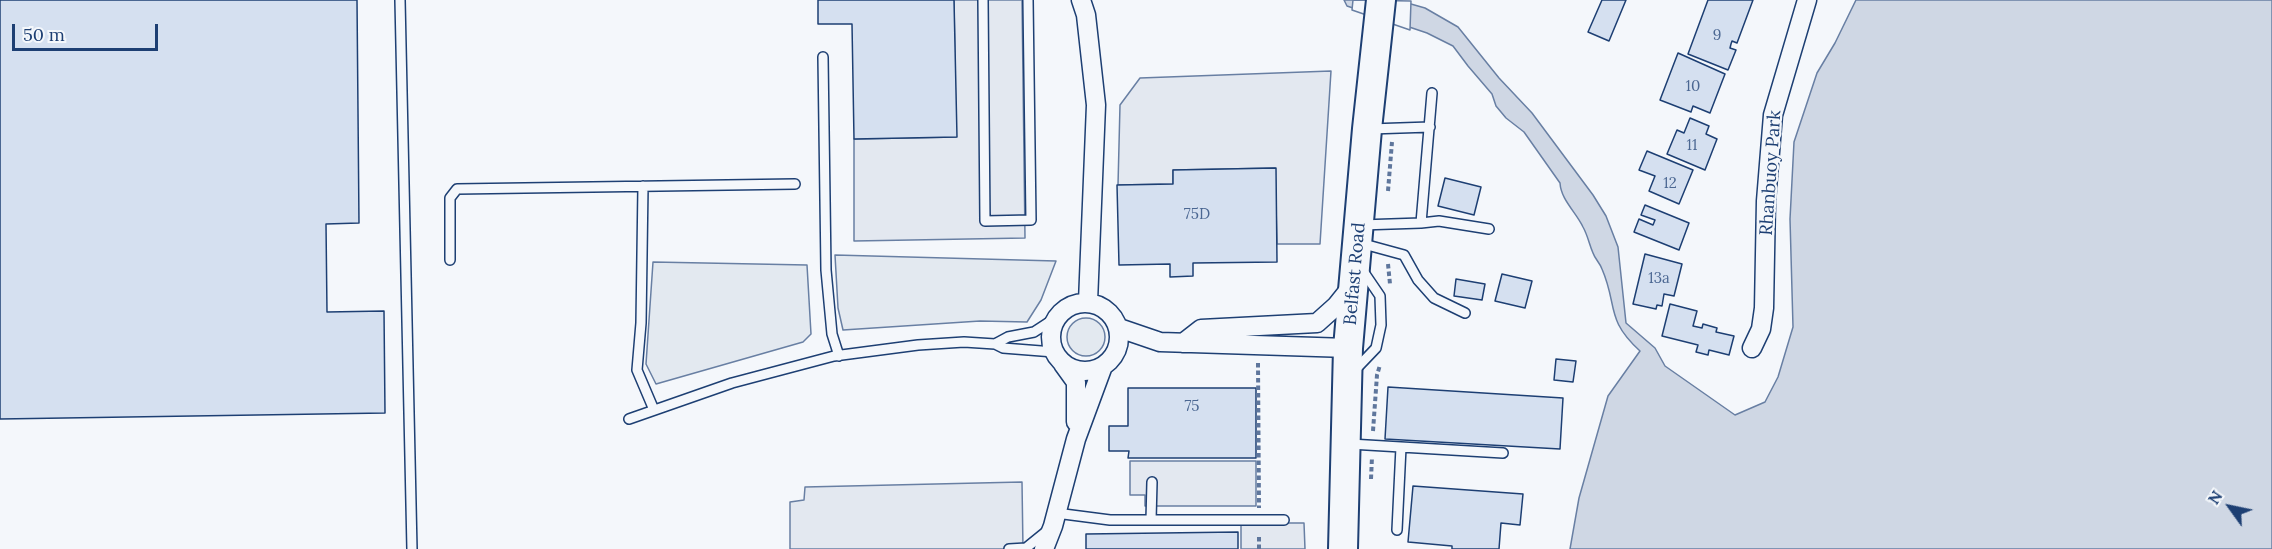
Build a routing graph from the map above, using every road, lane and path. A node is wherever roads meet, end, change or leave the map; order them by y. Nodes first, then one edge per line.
1 (400, 0) edge
2 (983, 0) edge
3 (1028, 0) edge
4 (1081, 0) edge
5 (1381, 0) edge
6 (1807, 0) edge
7 (823, 57) dead end
8 (1432, 93) dead end
9 (1430, 127) junction
10 (1367, 129) junction
11 (795, 184) dead end
12 (643, 186) junction
13 (1421, 223) junction
14 (1489, 229) dead end
15 (1357, 253) junction
16 (450, 260) dead end
17 (1088, 302) junction
18 (1465, 313) dead end
19 (1057, 317) junction
20 (1119, 328) junction
21 (1160, 342) junction
22 (1183, 343) junction
23 (995, 344) junction
24 (1258, 344) junction
25 (1348, 348) junction
26 (1752, 348) dead end
27 (1118, 350) junction
28 (838, 356) junction
29 (1058, 356) junction
30 (1103, 366) junction
31 (1348, 377) junction
32 (654, 410) junction
33 (628, 419) dead end
34 (1076, 439) junction
35 (1345, 444) junction
36 (1401, 447) junction
37 (1503, 453) dead end
38 (1152, 482) dead end
39 (1054, 520) junction
40 (1151, 520) junction
41 (1259, 520) junction
42 (1284, 520) dead end
43 (1397, 530) dead end
44 (412, 549) edge
45 (1009, 549) edge
46 (1032, 549) edge
47 (1343, 549) edge

1 - 44 lane
2 - 3 lane
4 - 17 street
5 - 10 highway, Belfast Road
6 - 26 street, Rhanbuoy Park
7 - 28 lane
8 - 9 lane
9 - 10 lane
9 - 13 lane
10 - 15 highway, Belfast Road
11 - 12 lane
12 - 16 lane
12 - 32 lane
13 - 14 lane
13 - 15 lane
15 - 18 lane
15 - 22 street
15 - 25 highway, Belfast Road
15 - 31 lane
17 - 19 street
17 - 20 street
19 - 23 lane
19 - 29 street
20 - 21 street
20 - 27 street
21 - 22 street
21 - 27 street
22 - 24 street
23 - 28 lane
23 - 29 lane
24 - 25 street
24 - 41 path
25 - 31 highway, Belfast Road
27 - 30 street
28 - 32 lane
29 - 30 street
29 - 34 street
30 - 34 street
31 - 35 highway, Belfast Road
32 - 33 lane
34 - 39 street
35 - 36 lane
35 - 47 highway, Belfast Road
36 - 37 lane
36 - 43 lane
38 - 40 lane
39 - 40 lane
39 - 46 street
40 - 41 lane
41 - 42 lane
45 - 46 lane

